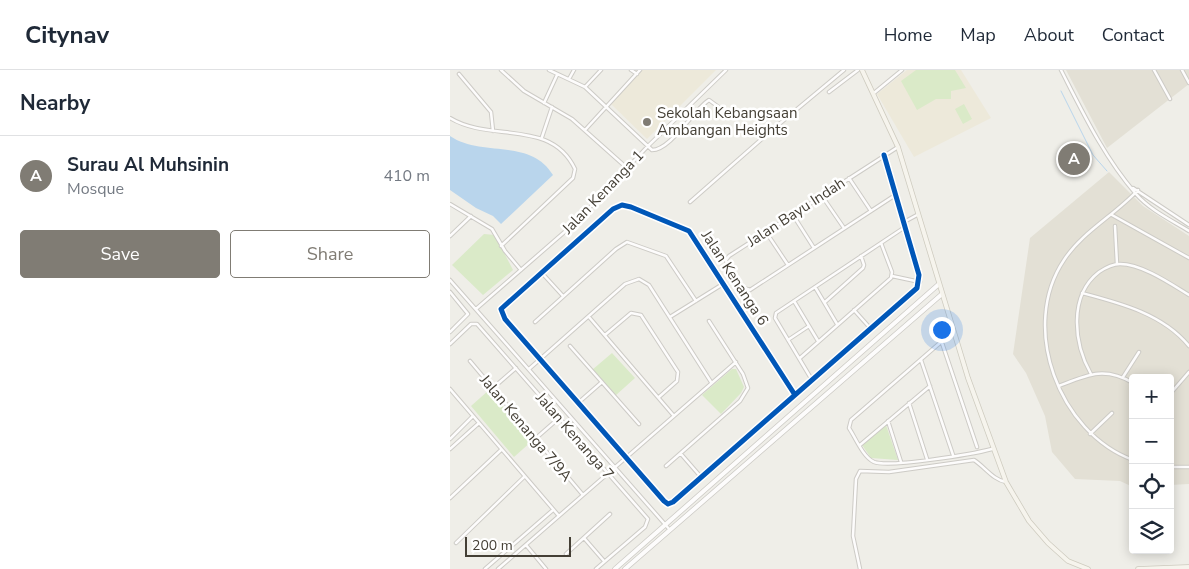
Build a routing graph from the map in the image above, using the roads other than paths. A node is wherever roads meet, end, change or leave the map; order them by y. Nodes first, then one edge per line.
1 (501, 70) edge
2 (549, 70) edge
3 (574, 70) edge
4 (600, 70) edge
5 (631, 70) edge
6 (640, 70) edge
7 (726, 70) edge
8 (844, 70) edge
9 (860, 70) edge
10 (902, 70) edge
11 (1061, 70) edge
12 (1154, 70) edge
13 (1182, 70) edge
14 (460, 74) dead end
15 (637, 74) junction
16 (557, 75) junction
17 (569, 79) junction
18 (1189, 83) edge
19 (585, 87) junction
20 (829, 92) dead end
21 (874, 94) junction
22 (1170, 99) dead end
23 (544, 104) junction
24 (552, 107) junction
25 (607, 108) junction
26 (720, 108) dead end
27 (450, 118) edge
28 (585, 130) junction
29 (493, 131) junction
30 (542, 137) junction
31 (648, 146) junction
32 (898, 147) junction
33 (884, 155) junction
34 (626, 168) junction
35 (849, 178) junction
36 (1132, 188) junction
37 (1138, 190) junction
38 (897, 194) junction
39 (1135, 194) junction
40 (822, 196) junction
41 (690, 202) dead end
42 (450, 204) edge
43 (871, 210) junction
44 (1112, 214) junction
45 (792, 215) junction
46 (471, 216) junction
47 (917, 216) junction
48 (904, 222) junction
49 (1189, 225) edge
50 (1115, 226) dead end
51 (905, 227) junction
52 (844, 228) junction
53 (1189, 231) edge
54 (766, 232) junction
55 (450, 236) edge
56 (881, 243) junction
57 (501, 246) junction
58 (814, 248) junction
59 (861, 256) junction
60 (1189, 258) edge
61 (1117, 264) junction
62 (788, 265) junction
63 (521, 270) junction
64 (541, 272) junction
65 (892, 276) junction
66 (450, 280) edge
67 (920, 282) junction
68 (724, 284) junction
69 (939, 284) junction
70 (815, 287) junction
71 (450, 292) edge
72 (1082, 293) junction
73 (942, 294) junction
74 (1189, 295) edge
75 (563, 296) junction
76 (794, 300) junction
77 (696, 301) junction
78 (825, 302) junction
79 (476, 309) junction
80 (854, 310) junction
81 (589, 317) junction
82 (670, 317) junction
83 (535, 322) dead end
84 (709, 322) dead end
85 (838, 324) junction
86 (809, 326) junction
87 (871, 329) junction
88 (935, 330) dead end
89 (450, 332) edge
90 (605, 336) junction
91 (788, 340) junction
92 (818, 341) junction
93 (942, 342) junction
94 (450, 344) edge
95 (570, 346) dead end
96 (1189, 346) edge
97 (1139, 352) dead end
98 (800, 358) junction
99 (540, 359) junction
100 (921, 360) junction
101 (470, 361) dead end
102 (736, 362) junction
103 (516, 368) junction
104 (529, 369) junction
105 (1189, 372) edge
106 (1091, 374) junction
107 (1124, 377) junction
108 (812, 380) junction
109 (1129, 380) edge
110 (602, 382) junction
111 (711, 382) junction
112 (930, 386) junction
113 (1059, 386) junction
114 (493, 388) junction
115 (1174, 389) edge
116 (450, 390) edge
117 (795, 395) junction
118 (658, 397) junction
119 (578, 402) junction
120 (909, 403) junction
121 (1112, 413) dead end
122 (473, 416) junction
123 (674, 416) junction
124 (559, 418) junction
125 (888, 421) junction
126 (479, 423) junction
127 (639, 424) dead end
128 (1090, 434) junction
129 (535, 438) junction
130 (450, 439) edge
131 (860, 445) junction
132 (977, 447) dead end
133 (450, 449) edge
134 (992, 449) junction
135 (501, 450) junction
136 (681, 454) junction
137 (953, 455) junction
138 (626, 458) junction
139 (1129, 458) edge
140 (927, 459) junction
141 (901, 462) junction
142 (666, 466) dead end
143 (615, 467) junction
144 (1174, 467) edge
145 (1189, 467) edge
146 (607, 474) junction
147 (524, 477) junction
148 (701, 477) junction
149 (1006, 482) junction
150 (583, 495) junction
151 (450, 498) edge
152 (553, 510) junction
153 (610, 514) dead end
154 (559, 516) junction
155 (665, 524) junction
156 (670, 530) junction
157 (584, 538) junction
158 (456, 543) dead end
159 (526, 545) junction
160 (566, 554) dead end
161 (604, 561) junction
162 (1189, 567) edge
163 (485, 569) edge
164 (498, 569) edge
165 (546, 569) edge
166 (596, 569) edge
167 (615, 569) edge
168 (624, 569) edge
169 (860, 569) edge
170 (1088, 569) edge
171 (1138, 569) edge

1 - 23 street
2 - 16 street
3 - 17 street
4 - 19 street
5 - 15 street
6 - 15 street
7 - 31 street, Jalan Kenanga 1
8 - 41 street
9 - 20 street
9 - 21 main road
10 - 21 street
11 - 36 street
12 - 22 street
13 - 18 street
14 - 29 street
15 - 25 street
16 - 17 street
16 - 23 street
17 - 19 street
19 - 25 street
21 - 32 main road
23 - 24 street
24 - 28 street
24 - 30 street
25 - 28 street
25 - 31 street
26 - 31 street
27 - 29 street
28 - 34 street
29 - 30 street
30 - 57 street
31 - 34 street, Jalan Kenanga 1
32 - 33 street, Jalan Bayu Indah
32 - 47 main road
33 - 35 street, Jalan Bayu Indah
33 - 38 street
34 - 63 street, Jalan Kenanga 1
35 - 40 street, Jalan Bayu Indah
35 - 43 street
36 - 37 street
36 - 39 street
37 - 39 street
37 - 49 street
38 - 43 street, Jalan Bayu Indah
38 - 48 street
39 - 44 street
39 - 53 street
40 - 45 street, Jalan Bayu Indah
40 - 52 street
42 - 46 street
43 - 52 street, Jalan Bayu Indah
44 - 60 street
44 - 113 street
45 - 54 street, Jalan Bayu Indah
45 - 58 street
46 - 55 street
46 - 57 street
47 - 48 street
47 - 69 main road
48 - 51 street
50 - 61 street
51 - 56 street
51 - 67 street
52 - 58 street, Jalan Bayu Indah
54 - 62 street
54 - 62 street, Jalan Bayu Indah
56 - 59 street
56 - 65 street
57 - 63 street
58 - 62 street, Jalan Bayu Indah
59 - 70 street
59 - 78 street
61 - 72 street
61 - 74 street
63 - 79 street, Jalan Kenanga 1
64 - 68 street, Jalan Kenanga 6
64 - 75 street
64 - 99 street, Jalan Kenanga 6
65 - 67 street
65 - 80 street
66 - 79 street
67 - 87 street
68 - 77 street
68 - 117 street, Jalan Kenanga 6
69 - 73 main road
69 - 155 street
70 - 76 street
70 - 78 street
71 - 89 street
72 - 96 street
72 - 106 street
73 - 134 main road
73 - 156 street
75 - 77 street
75 - 83 street
76 - 86 street
76 - 91 street
77 - 82 street
78 - 85 street
79 - 104 street
80 - 85 street
80 - 87 street
81 - 82 street
81 - 90 street
81 - 99 street
82 - 111 street
84 - 102 street
85 - 92 street
86 - 91 street
86 - 92 street
87 - 108 street
88 - 93 street
90 - 118 street
90 - 118 street
91 - 98 street
92 - 98 street
93 - 100 street
93 - 132 street
94 - 103 street, Jalan Kenanga 7
95 - 110 street
97 - 107 street
98 - 108 street
99 - 104 street
99 - 119 street, Jalan Kenanga 6
100 - 112 street
100 - 131 street
101 - 114 street, Jalan Kenanga 7/9A
102 - 111 street
102 - 136 street
103 - 114 street
103 - 124 street, Jalan Kenanga 7
104 - 143 street
105 - 115 street
106 - 107 street
106 - 113 street
107 - 109 street
108 - 117 street
110 - 119 street
110 - 127 street
111 - 123 street
112 - 120 street
112 - 137 street
113 - 128 street
114 - 129 street, Jalan Kenanga 7/9A
116 - 122 street
117 - 148 street
118 - 123 street
119 - 138 street, Jalan Kenanga 6
120 - 125 street
120 - 140 street
121 - 128 street
122 - 126 street
122 - 130 street
123 - 138 street
124 - 129 street
124 - 146 street, Jalan Kenanga 7
125 - 131 street
125 - 141 street
126 - 133 street
126 - 135 street
128 - 139 street
129 - 150 street, Jalan Kenanga 7/9A
131 - 141 street
134 - 137 street
134 - 149 main road
135 - 147 street
135 - 151 street
136 - 142 street
136 - 148 street
137 - 140 street
138 - 143 street
138 - 148 street, Jalan Kenanga 6
140 - 141 street
143 - 146 street
143 - 155 street
144 - 145 street
146 - 150 street
146 - 161 street, Jalan Kenanga 7
147 - 152 street
147 - 158 street
149 - 169 street
149 - 170 main road
150 - 154 street
152 - 154 street
152 - 163 street
153 - 157 street
154 - 159 street
155 - 156 street
155 - 167 street
156 - 168 street
157 - 160 street
157 - 161 street
159 - 164 street
159 - 165 street
161 - 166 street, Jalan Kenanga 7
162 - 171 main road

